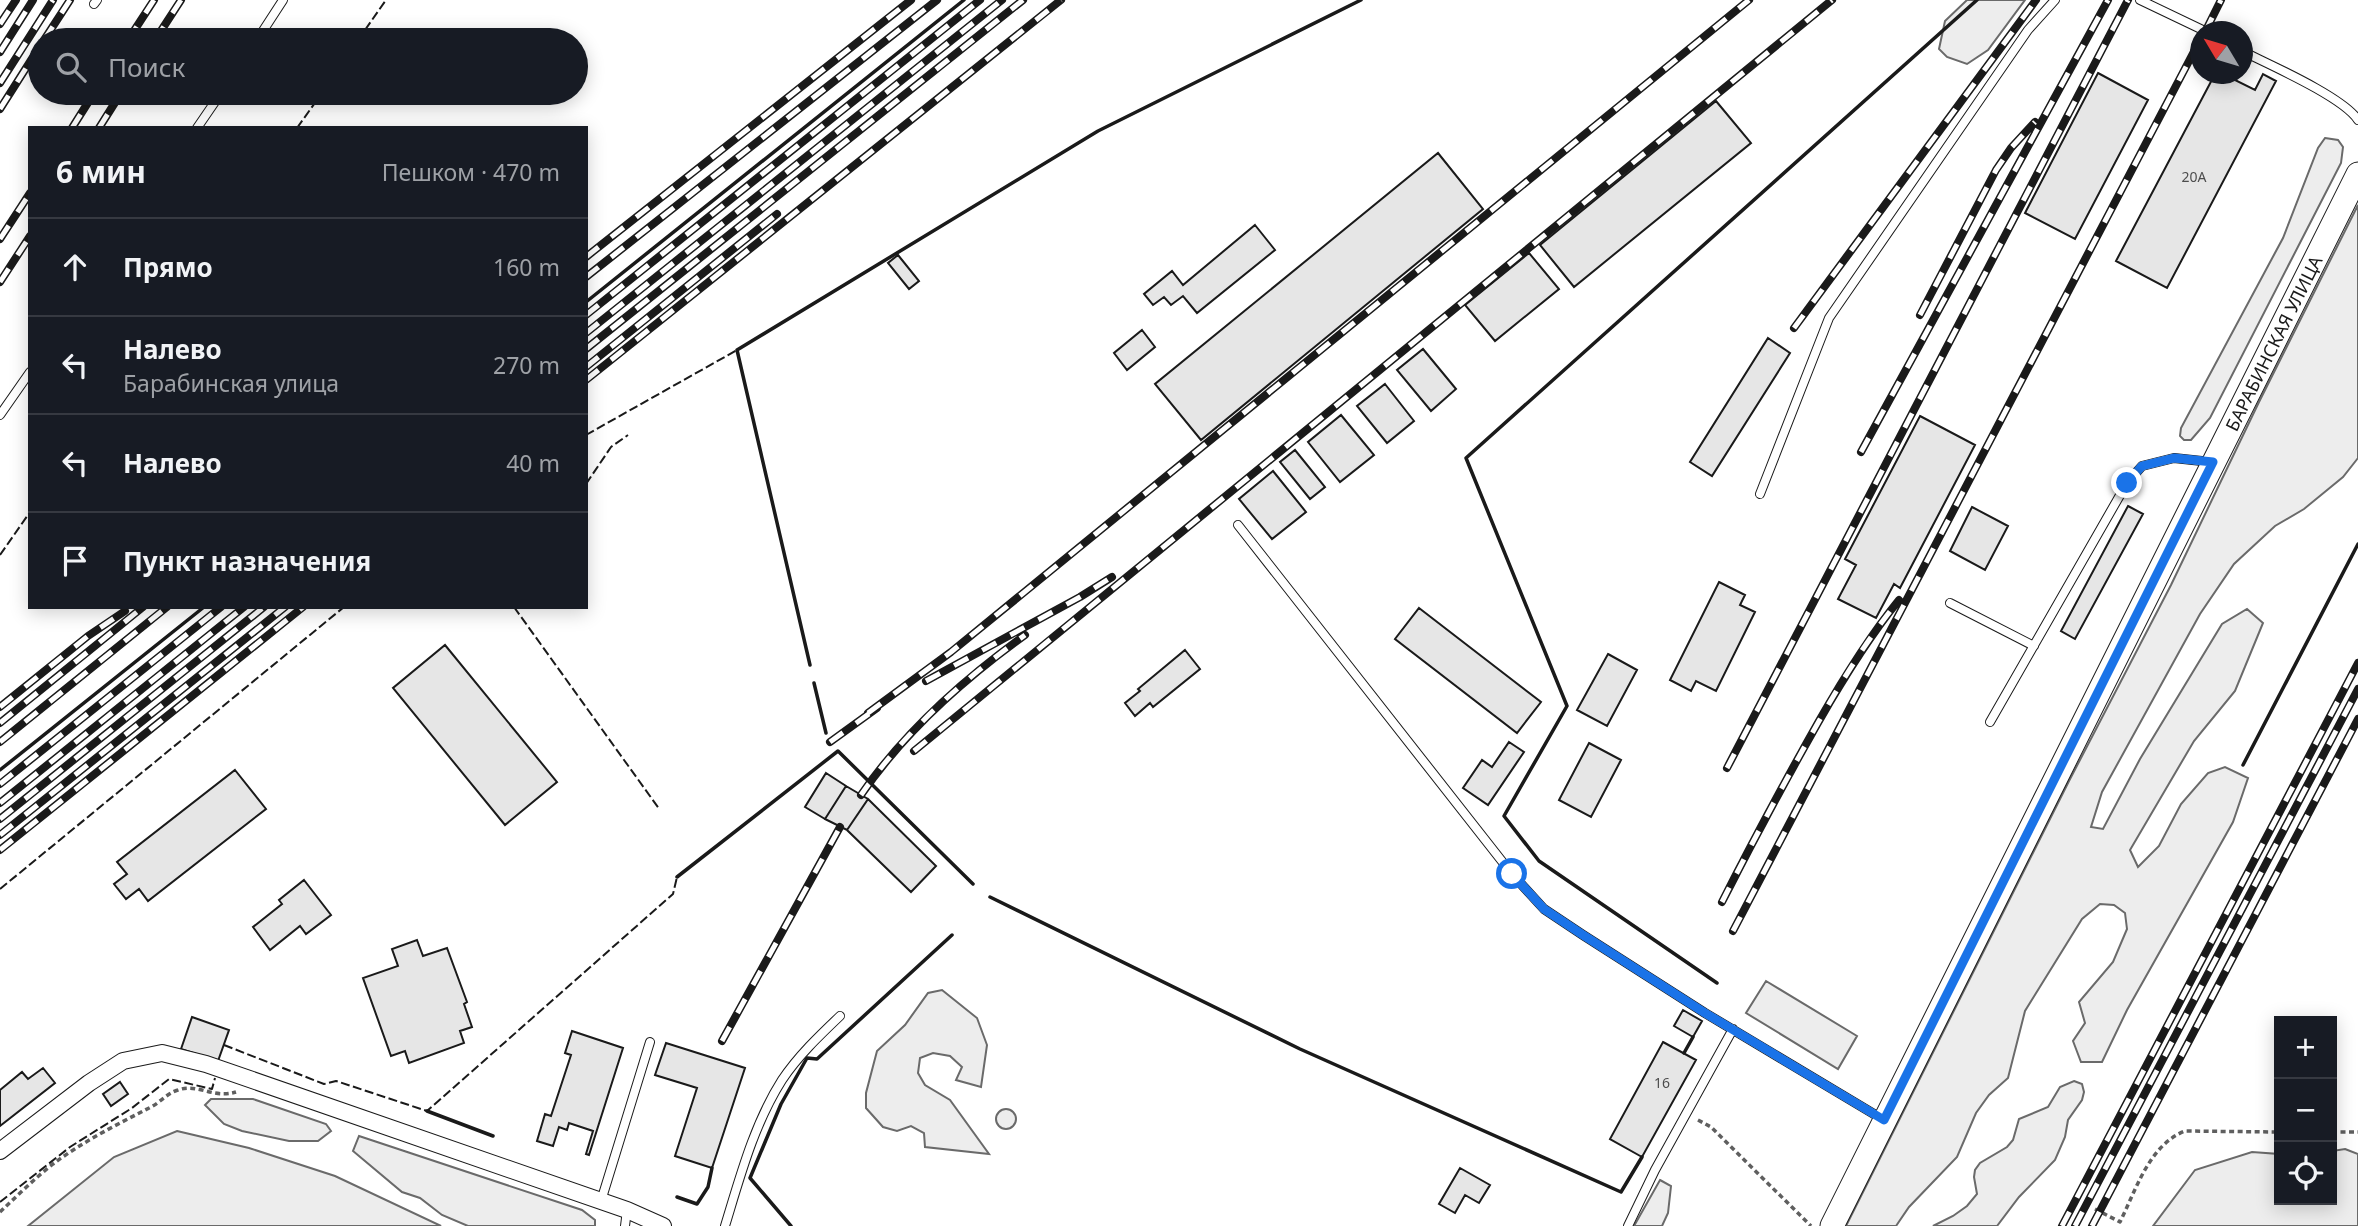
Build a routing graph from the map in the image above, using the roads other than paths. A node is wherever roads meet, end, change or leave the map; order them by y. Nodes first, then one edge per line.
1 (283, 0) edge
2 (2055, 0) edge
3 (2140, 0) edge
4 (2190, 24) edge
5 (265, 28) edge
6 (2253, 57) edge
7 (213, 105) edge
8 (2358, 120) edge
9 (198, 126) edge
10 (2358, 174) edge
11 (28, 375) edge
12 (0, 415) edge
13 (2213, 462) junction
14 (1760, 494) dead end
15 (1238, 526) dead end
16 (1950, 603) dead end
17 (2034, 646) junction
18 (1990, 722) dead end
19 (840, 1016) dead end
20 (1733, 1029) junction
21 (650, 1042) dead end
22 (1884, 1120) junction
23 (0, 1151) edge
24 (601, 1201) junction
25 (626, 1218) edge
26 (663, 1226) edge
27 (725, 1226) edge
28 (1628, 1226) edge
29 (1832, 1226) edge

1 - 5 lane
2 - 14 lane
3 - 4 lane
6 - 8 lane
7 - 9 lane
10 - 13 main road, БАРАБИНСКАЯ УЛИЦА
11 - 12 lane
13 - 17 lane
13 - 22 main road, БАРАБИНСКАЯ УЛИЦА
15 - 20 lane
16 - 17 lane
17 - 18 lane
19 - 27 lane
20 - 22 lane
20 - 28 lane
21 - 24 lane
22 - 29 main road, БАРАБИНСКАЯ УЛИЦА
23 - 24 street
24 - 25 street
25 - 26 street

